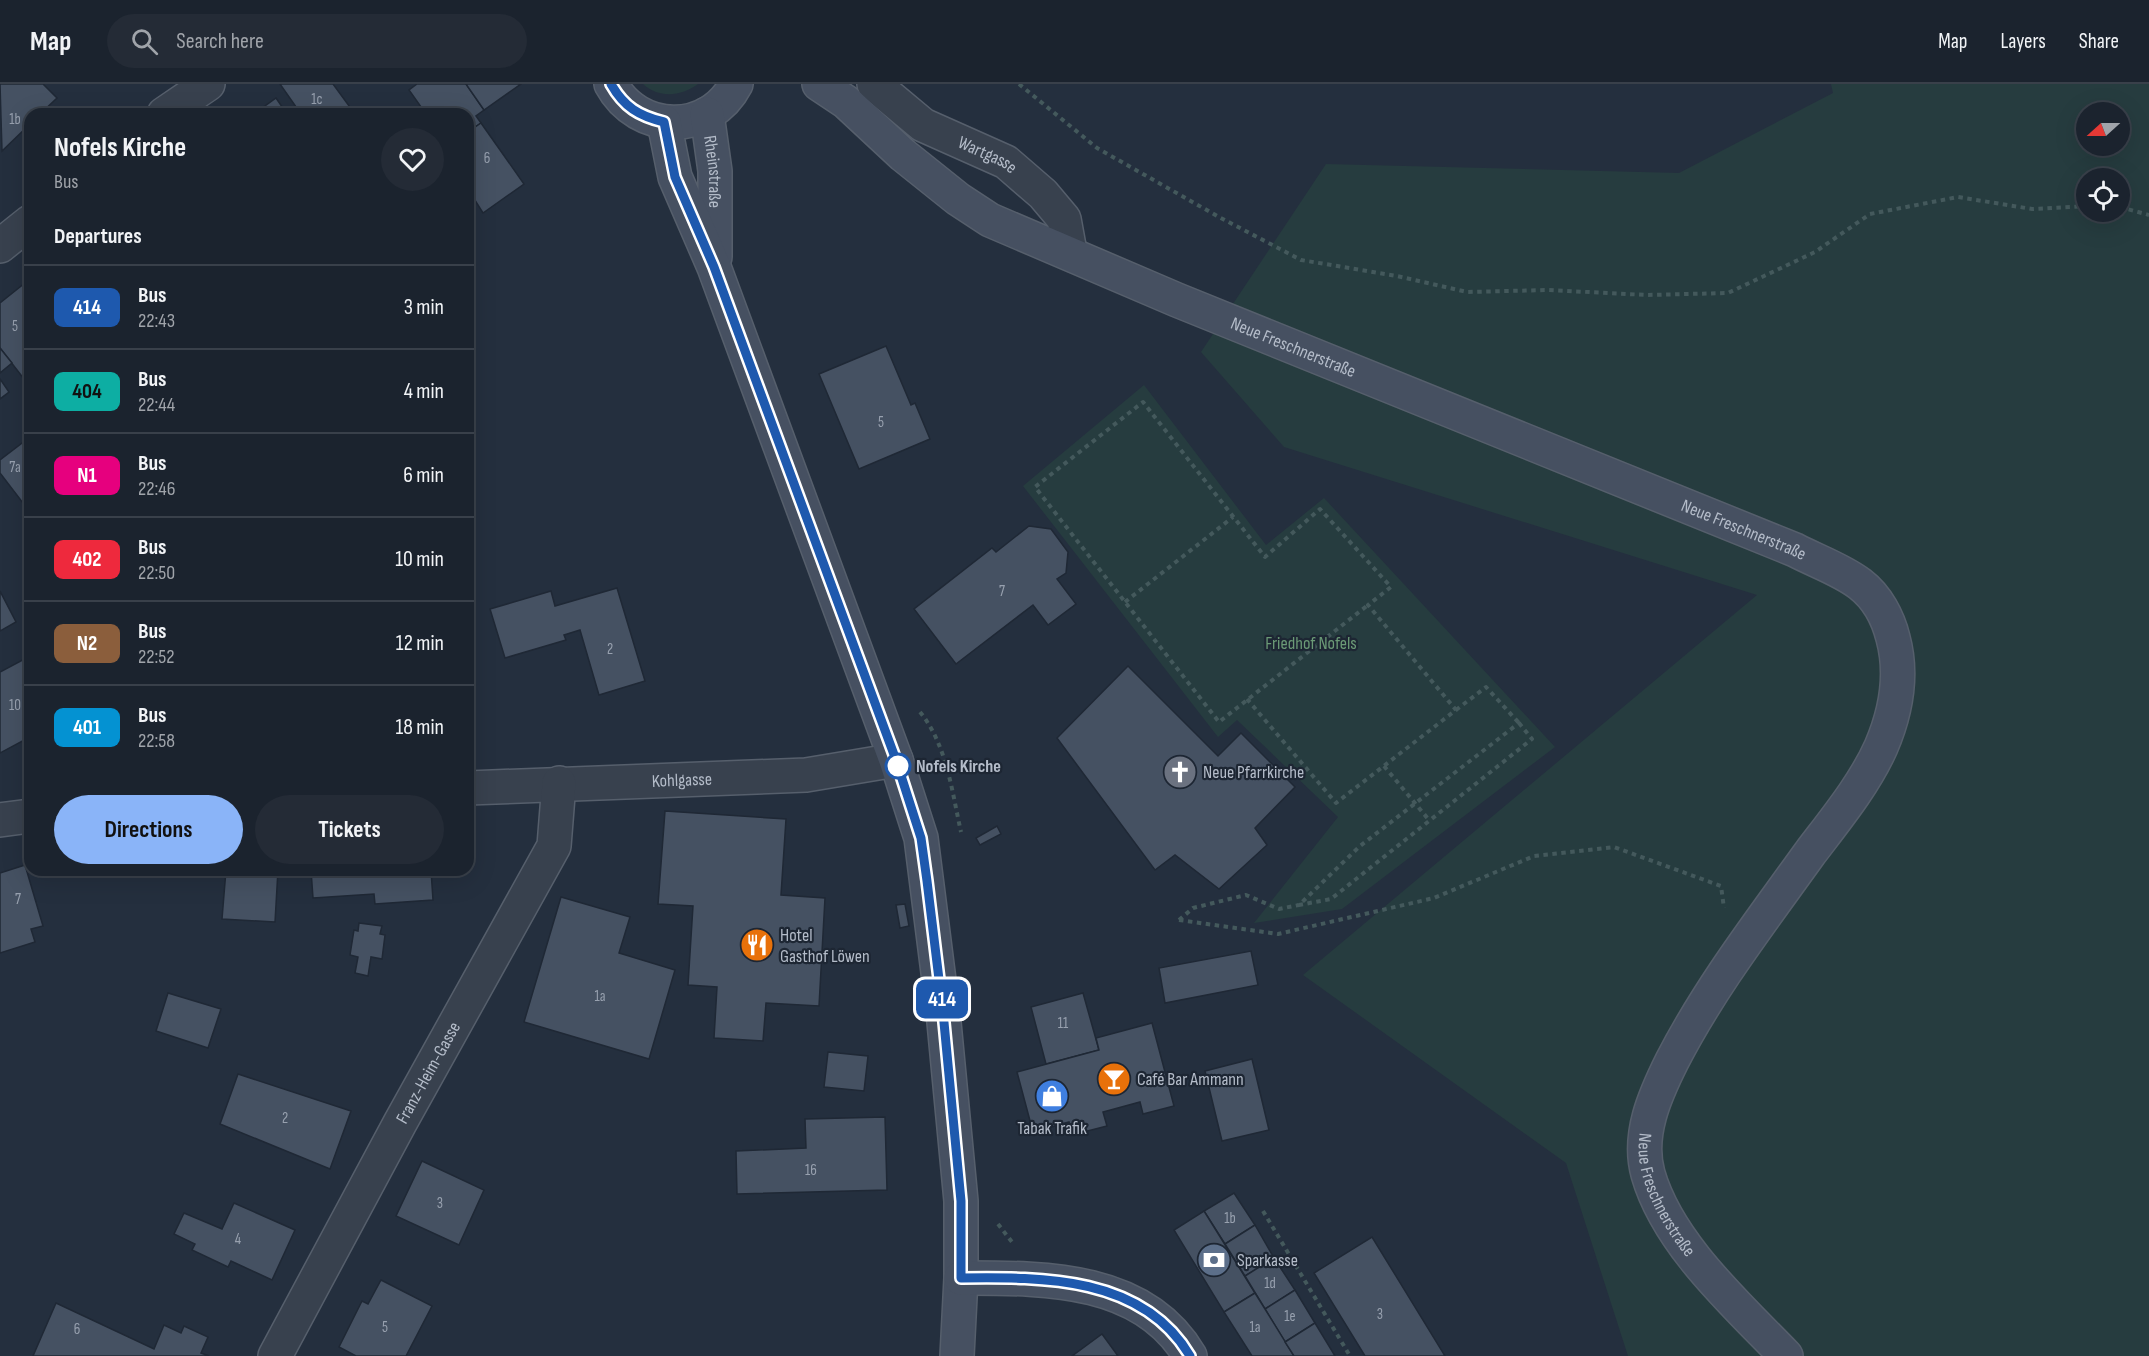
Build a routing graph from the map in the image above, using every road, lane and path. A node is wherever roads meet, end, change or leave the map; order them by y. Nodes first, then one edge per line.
1 (208, 84) edge
2 (611, 84) edge
3 (736, 84) edge
4 (819, 84) edge
5 (874, 84) edge
6 (1019, 84) edge
7 (173, 108) edge
8 (707, 114) junction
9 (664, 122) junction
10 (2076, 207) edge
11 (2130, 210) edge
12 (2149, 215) edge
13 (24, 227) edge
14 (0, 246) edge
15 (1070, 252) junction
16 (714, 267) junction
17 (1233, 517) junction
18 (1125, 602) junction
19 (1368, 605) junction
20 (1246, 699) junction
21 (1456, 710) junction
22 (1519, 723) junction
23 (896, 760) junction
24 (1384, 766) junction
25 (559, 783) junction
26 (474, 788) edge
27 (1414, 802) junction
28 (24, 817) edge
29 (0, 820) edge
30 (1429, 820) junction
31 (1299, 904) junction
32 (1731, 965) junction
33 (1263, 1211) dead end
34 (994, 1212) dead end
35 (1021, 1248) dead end
36 (961, 1278) junction
37 (275, 1356) edge
38 (957, 1356) edge
39 (1190, 1356) edge
40 (1350, 1356) edge
41 (1786, 1356) edge

1 - 7 street
2 - 9 street
3 - 8 street
4 - 15 street, Neue Freschnerstraße
5 - 15 street, Wartgasse
6 - 10 path
8 - 9 street
8 - 16 street, Rheinstraße
9 - 16 street, Rheinstraße
11 - 12 path
13 - 14 street
15 - 32 street, Neue Freschnerstraße
16 - 23 street, Rheinstraße
17 - 18 path
17 - 18 path
17 - 19 path
18 - 20 path
19 - 20 path
19 - 21 path
20 - 24 path
21 - 22 path
21 - 24 path
22 - 27 path
22 - 30 path
23 - 25 street, Kohlgasse
23 - 36 street, Rheinstraße
24 - 27 path
25 - 26 street, Kohlgasse
25 - 37 street, Franz-Heim-Gasse
27 - 30 path
27 - 31 path
28 - 29 street
30 - 31 path
31 - 32 path
32 - 41 street, Neue Freschnerstraße
33 - 40 path
34 - 35 path
36 - 38 street, Rheinstraße
36 - 39 street

